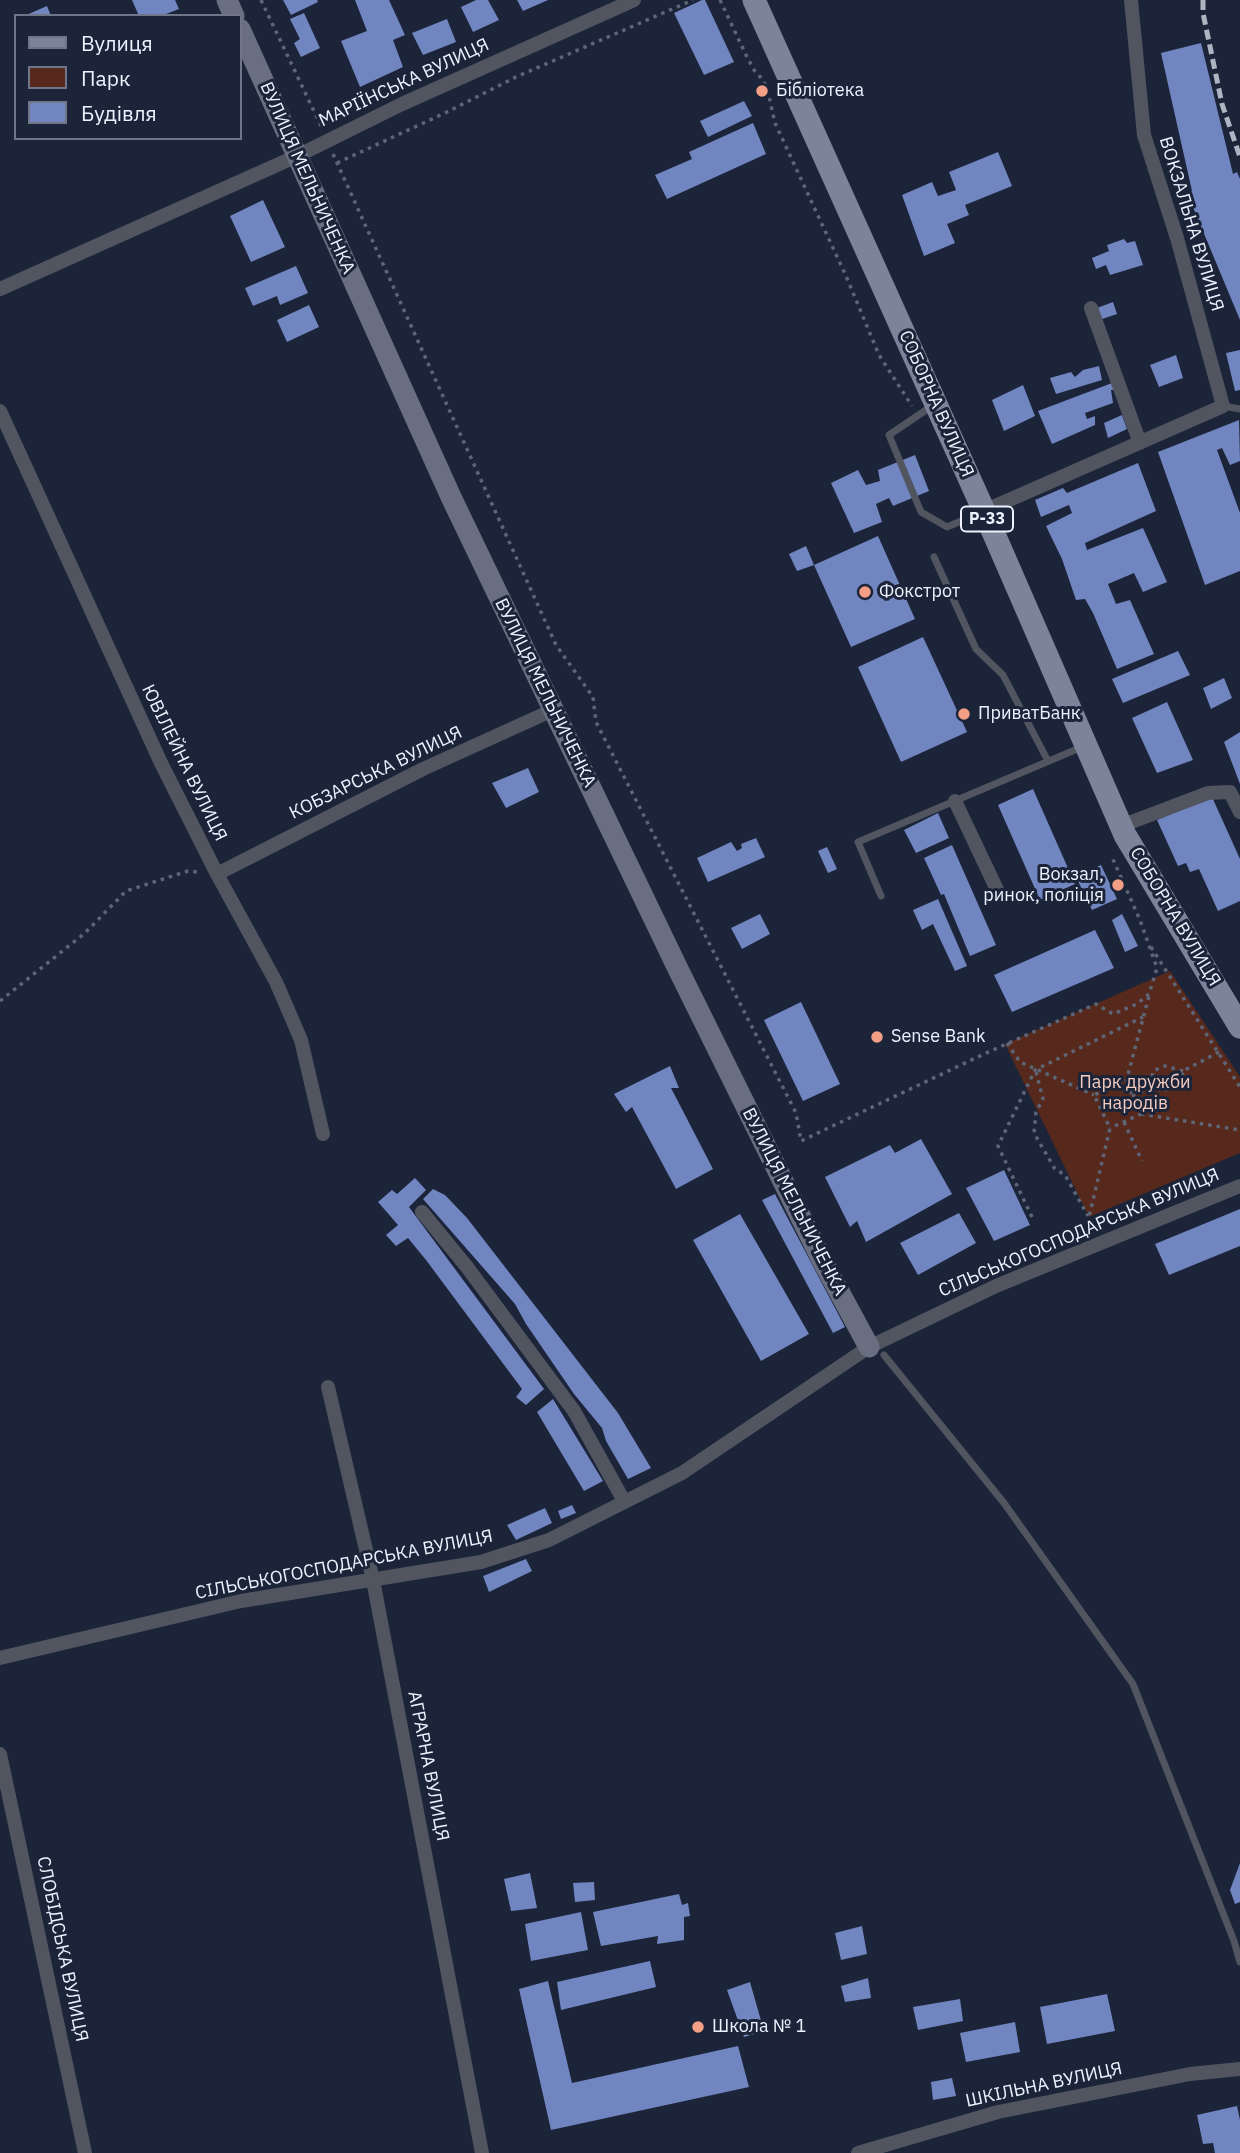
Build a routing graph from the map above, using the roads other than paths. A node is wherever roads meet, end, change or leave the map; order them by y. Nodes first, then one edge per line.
1 (634, 0) edge
2 (754, 0) edge
3 (1131, 0) edge
4 (242, 33) edge
5 (297, 156) junction
6 (0, 289) edge
7 (1091, 308) dead end
8 (1223, 406) junction
9 (1240, 409) edge
10 (927, 410) junction
11 (0, 411) edge
12 (1140, 443) junction
13 (984, 511) junction
14 (934, 557) dead end
15 (553, 710) junction
16 (1086, 745) junction
17 (1048, 761) junction
18 (955, 801) junction
19 (1240, 812) edge
20 (1121, 826) junction
21 (217, 874) junction
22 (881, 896) dead end
23 (1000, 896) dead end
24 (1240, 1027) edge
25 (323, 1133) dead end
26 (1240, 1186) edge
27 (422, 1212) dead end
28 (876, 1351) junction
29 (328, 1387) dead end
30 (625, 1502) junction
31 (373, 1580) junction
32 (0, 1658) edge
33 (0, 1754) edge
34 (1240, 1962) edge
35 (1240, 2069) edge
36 (876, 2151) edge
37 (85, 2153) edge
38 (482, 2153) edge
39 (858, 2153) edge

1 - 5 street, МАРІЇНСЬКА ВУЛИЦЯ
2 - 10 main road, СОБОРНА ВУЛИЦЯ / Р-33
3 - 8 street, ВОКЗАЛЬНА ВУЛИЦЯ
4 - 5 street, ВУЛИЦЯ МЕЛЬНИЧЕНКА
5 - 6 street, МАРІЇНСЬКА ВУЛИЦЯ
5 - 15 street, ВУЛИЦЯ МЕЛЬНИЧЕНКА
7 - 12 street
8 - 9 lane
8 - 12 street
10 - 13 main road, СОБОРНА ВУЛИЦЯ / Р-33
10 - 13 lane
11 - 21 street, ЮВІЛЕЙНА ВУЛИЦЯ
12 - 13 street
13 - 16 main road, СОБОРНА ВУЛИЦЯ / Р-33
14 - 17 lane
15 - 21 street, КОБЗАРСЬКА ВУЛИЦЯ
15 - 28 street, ВУЛИЦЯ МЕЛЬНИЧЕНКА
16 - 17 lane
16 - 20 main road, СОБОРНА ВУЛИЦЯ / Р-33
17 - 18 lane
18 - 22 lane
18 - 23 street
19 - 20 street
20 - 24 main road, СОБОРНА ВУЛИЦЯ / Р-33
21 - 25 street, ЮВІЛЕЙНА ВУЛИЦЯ
26 - 28 street, СІЛЬСЬКОГОСПОДАРСЬКА ВУЛИЦЯ
27 - 30 street
28 - 30 street, СІЛЬСЬКОГОСПОДАРСЬКА ВУЛИЦЯ
28 - 34 lane
29 - 31 street, АГРАРНА ВУЛИЦЯ
30 - 31 street, СІЛЬСЬКОГОСПОДАРСЬКА ВУЛИЦЯ
31 - 32 street, СІЛЬСЬКОГОСПОДАРСЬКА ВУЛИЦЯ
31 - 38 street, АГРАРНА ВУЛИЦЯ
33 - 37 street, СЛОБІДСЬКА ВУЛИЦЯ
35 - 36 street, ШКІЛЬНА ВУЛИЦЯ
36 - 39 street, ШКІЛЬНА ВУЛИЦЯ

